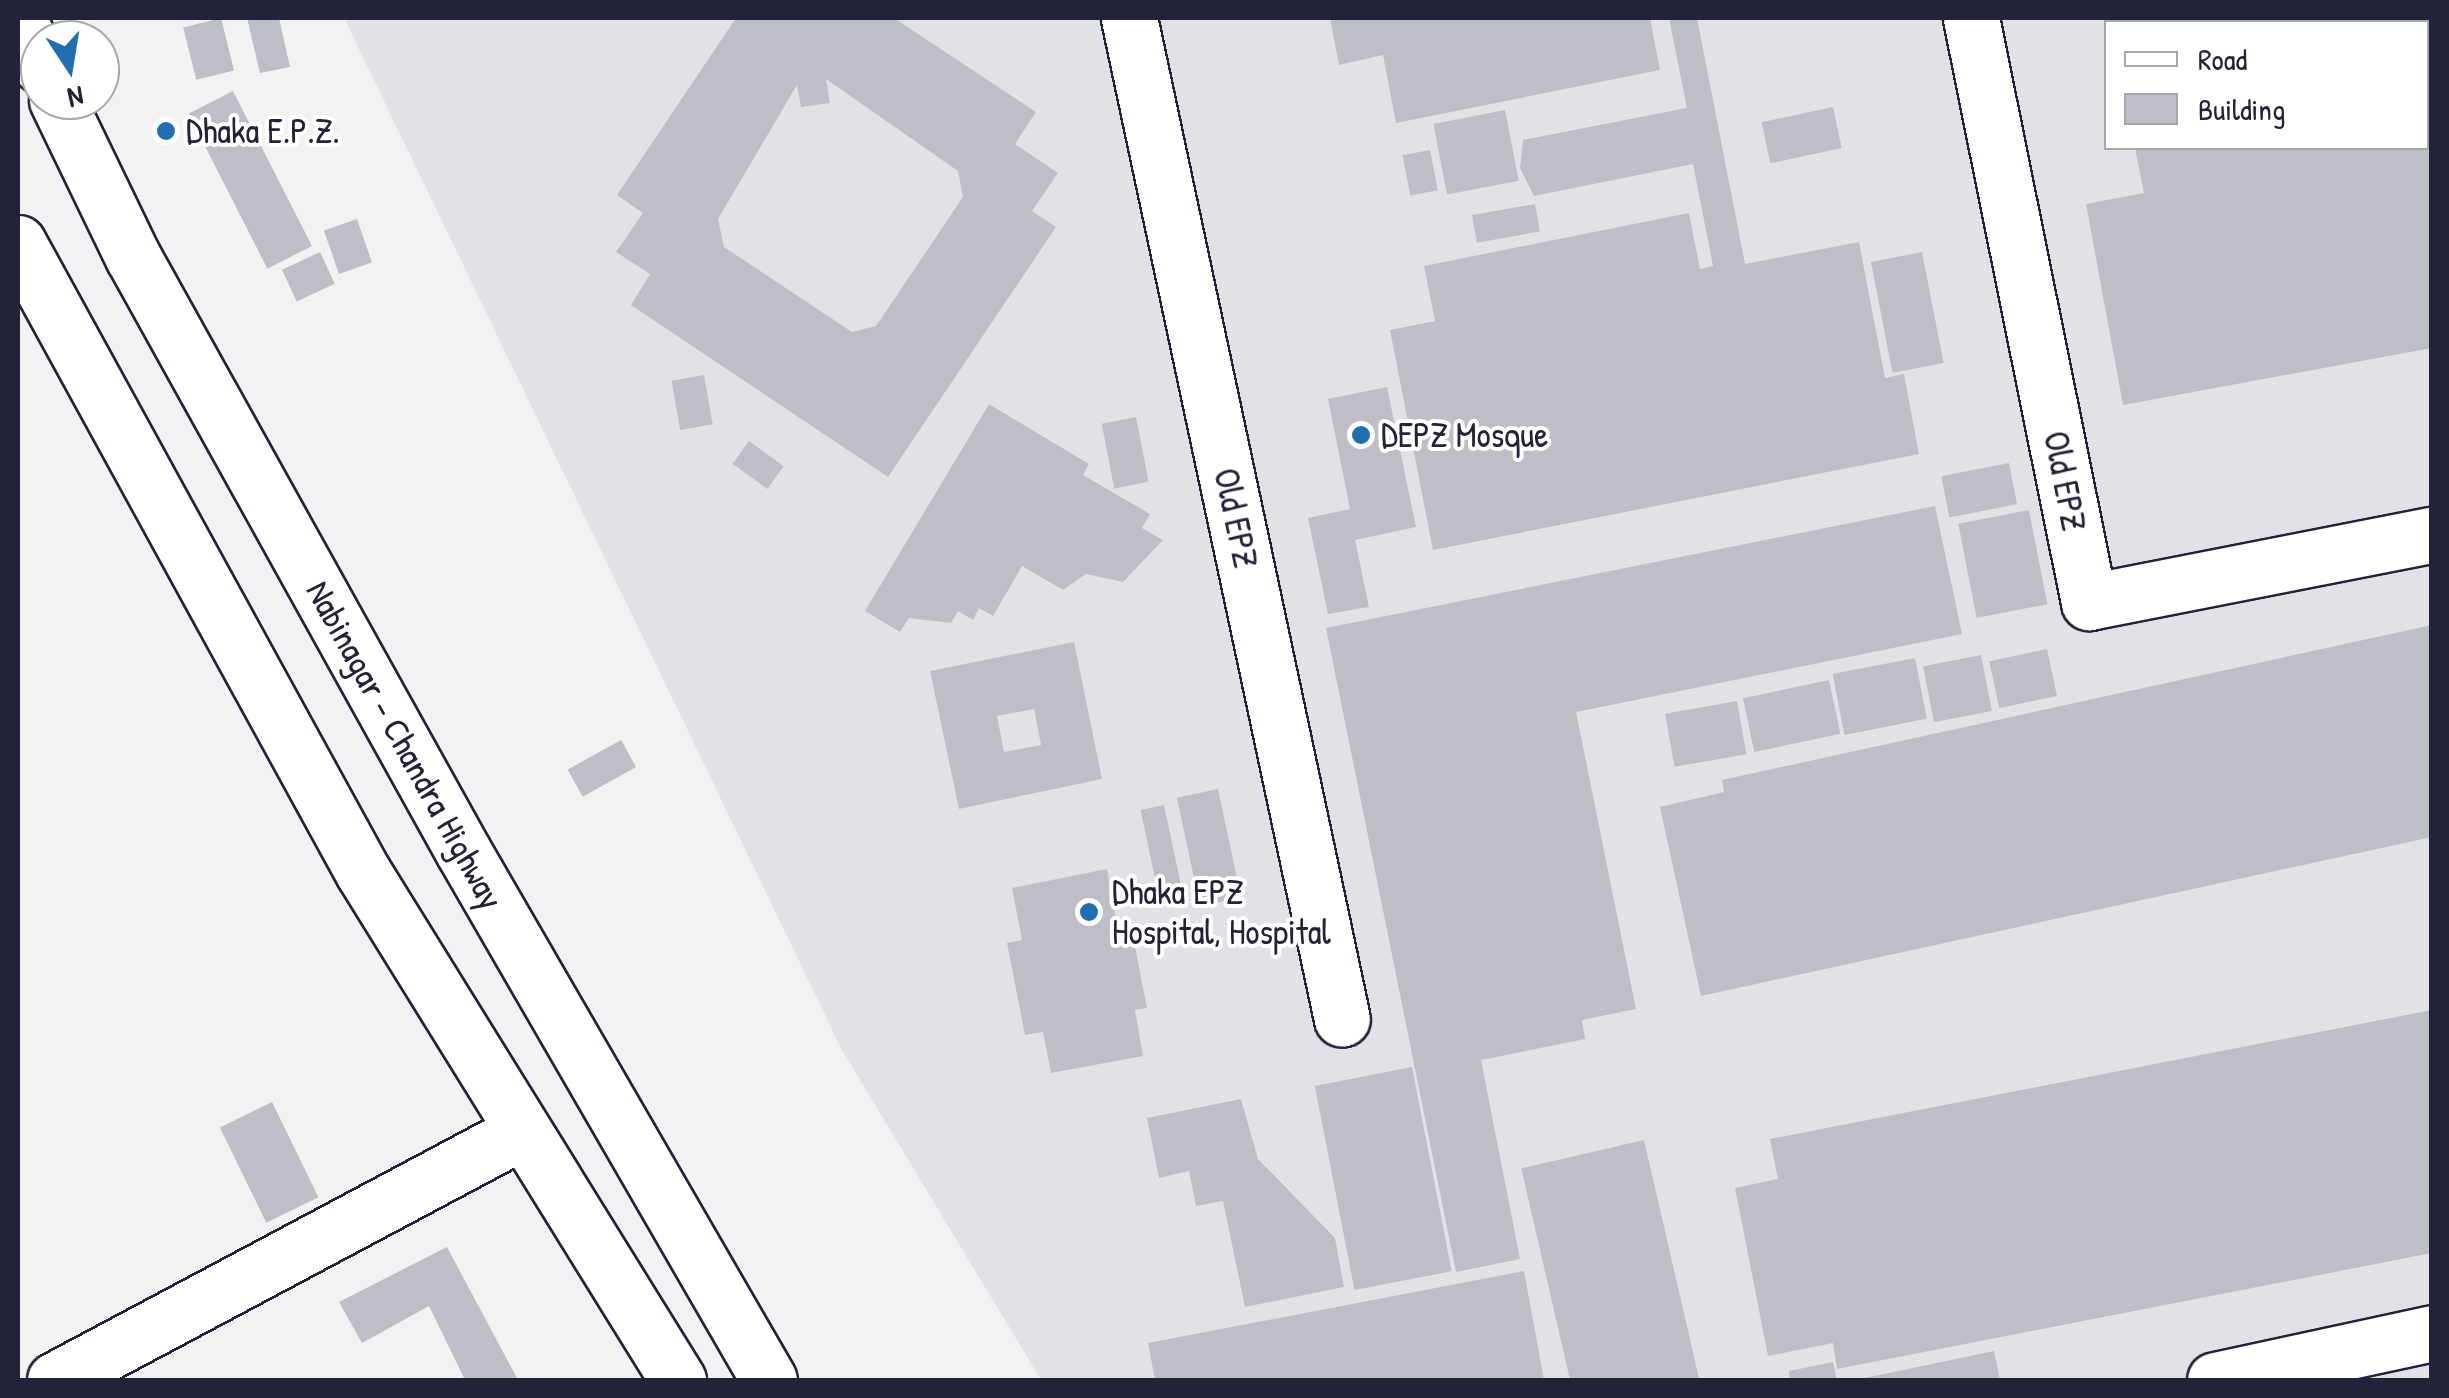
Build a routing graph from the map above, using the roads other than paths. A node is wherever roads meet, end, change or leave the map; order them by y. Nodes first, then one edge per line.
1 (1130, 18) edge
2 (1971, 18) edge
3 (68, 120) edge
4 (18, 242) edge
5 (2432, 535) edge
6 (1342, 1020) dead end
7 (524, 1132) junction
8 (2432, 1333) edge
9 (55, 1380) edge
10 (678, 1380) edge
11 (768, 1380) edge
12 (2215, 1380) edge

1 - 6 main road, Old EPZ
2 - 5 main road, Old EPZ
3 - 11 main road, Nabinagar - Chandra Highway
4 - 7 main road
7 - 9 main road
7 - 10 main road
8 - 12 main road

